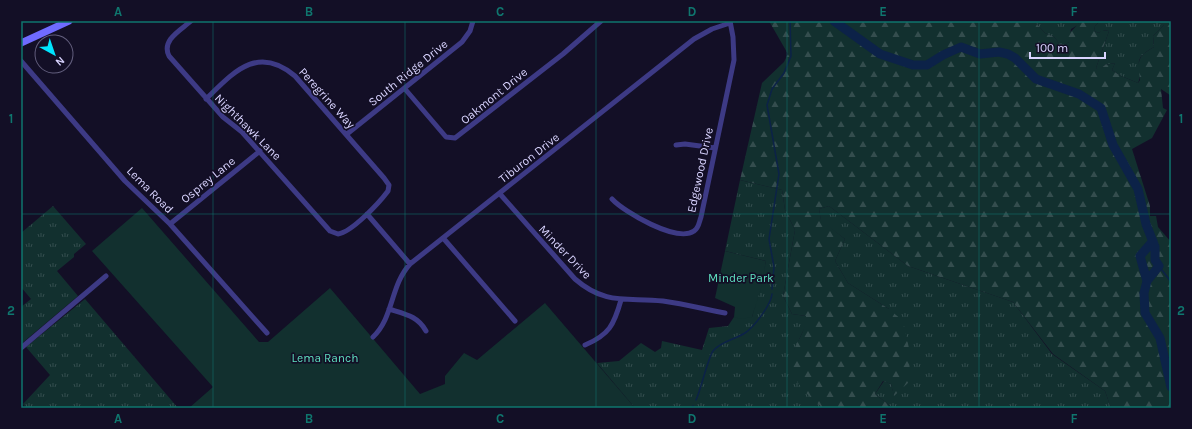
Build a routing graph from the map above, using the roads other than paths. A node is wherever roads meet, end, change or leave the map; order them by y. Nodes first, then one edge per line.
1 (69, 21) edge
2 (191, 21) edge
3 (473, 21) edge
4 (601, 21) edge
5 (730, 22) edge
6 (21, 43) edge
7 (21, 61) edge
8 (405, 89) junction
9 (206, 99) junction
10 (347, 134) junction
11 (676, 144) dead end
12 (715, 148) junction
13 (260, 151) junction
14 (500, 194) junction
15 (612, 199) dead end
16 (367, 214) junction
17 (170, 224) junction
18 (444, 239) junction
19 (410, 264) junction
20 (106, 276) dead end
21 (621, 300) junction
22 (389, 310) junction
23 (725, 313) dead end
24 (515, 322) dead end
25 (426, 331) dead end
26 (267, 334) dead end
27 (373, 337) dead end
28 (585, 346) dead end
29 (21, 348) edge

1 - 6 main road
2 - 9 street, Nighthawk Lane
3 - 8 street, South Ridge Drive
4 - 8 street, Oakmont Drive
5 - 12 street, Edgewood Drive
5 - 14 street, Tiburon Drive
7 - 17 street, Lema Road
8 - 10 street, South Ridge Drive
9 - 10 street, Peregrine Way
9 - 13 street, Nighthawk Lane
10 - 16 street, Peregrine Way
11 - 12 street
12 - 15 street, Edgewood Drive
13 - 16 street, Nighthawk Lane
13 - 17 street, Osprey Lane
14 - 18 street, Tiburon Drive
14 - 21 street, Minder Drive
16 - 19 street
17 - 26 street, Lema Road
18 - 19 street, Tiburon Drive
18 - 24 street
19 - 22 street, Tiburon Drive
20 - 29 street
21 - 23 street, Minder Drive
21 - 28 street
22 - 25 street
22 - 27 street, Tiburon Drive

